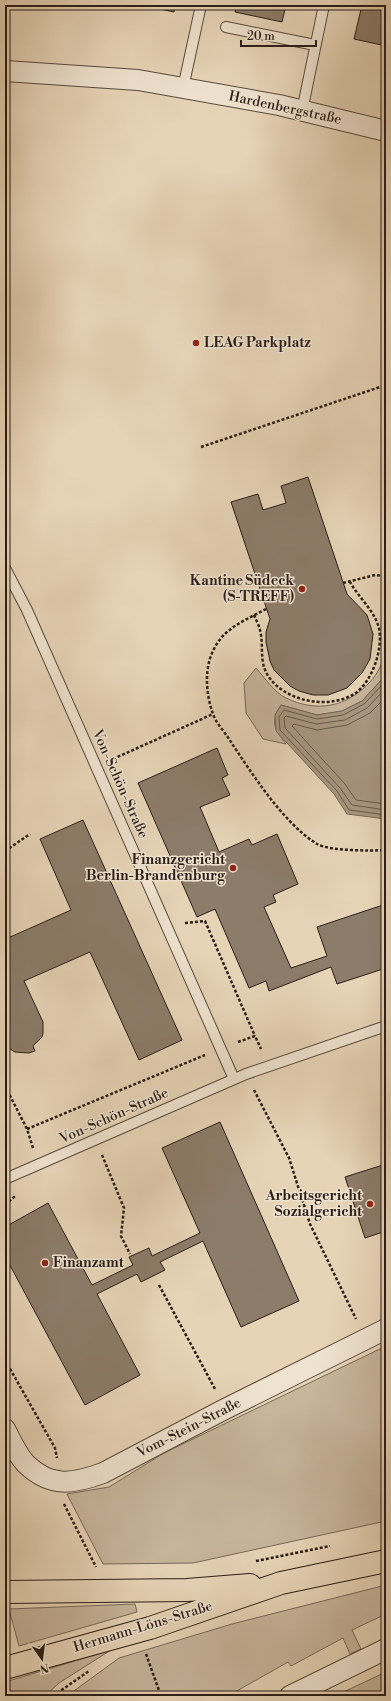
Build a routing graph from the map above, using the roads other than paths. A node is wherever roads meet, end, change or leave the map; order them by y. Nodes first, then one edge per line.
1 (202, 5) edge
2 (324, 5) edge
3 (226, 26) dead end
4 (315, 45) junction
5 (5, 71) edge
6 (183, 88) junction
7 (302, 111) junction
8 (386, 130) edge
9 (5, 568) edge
10 (386, 1026) edge
11 (234, 1079) junction
12 (5, 1179) edge
13 (386, 1329) edge
14 (6, 1436) edge
15 (386, 1561) edge
16 (281, 1583) junction
17 (5, 1592) edge
18 (386, 1649) edge
19 (5, 1668) edge
20 (290, 1696) edge

1 - 6 lane
2 - 4 lane
3 - 4 lane
4 - 7 lane
5 - 6 street, Hardenbergstraße
6 - 7 street, Hardenbergstraße
7 - 8 street, Hardenbergstraße
9 - 11 lane, Von-Schön-Straße
10 - 11 lane, Von-Schön-Straße
11 - 12 lane, Von-Schön-Straße
13 - 14 street, Vom-Stein-Straße
15 - 16 main road, Hermann-Löns-Straße
16 - 17 main road, Hermann-Löns-Straße
16 - 19 main road, Hermann-Löns-Straße
18 - 20 street

